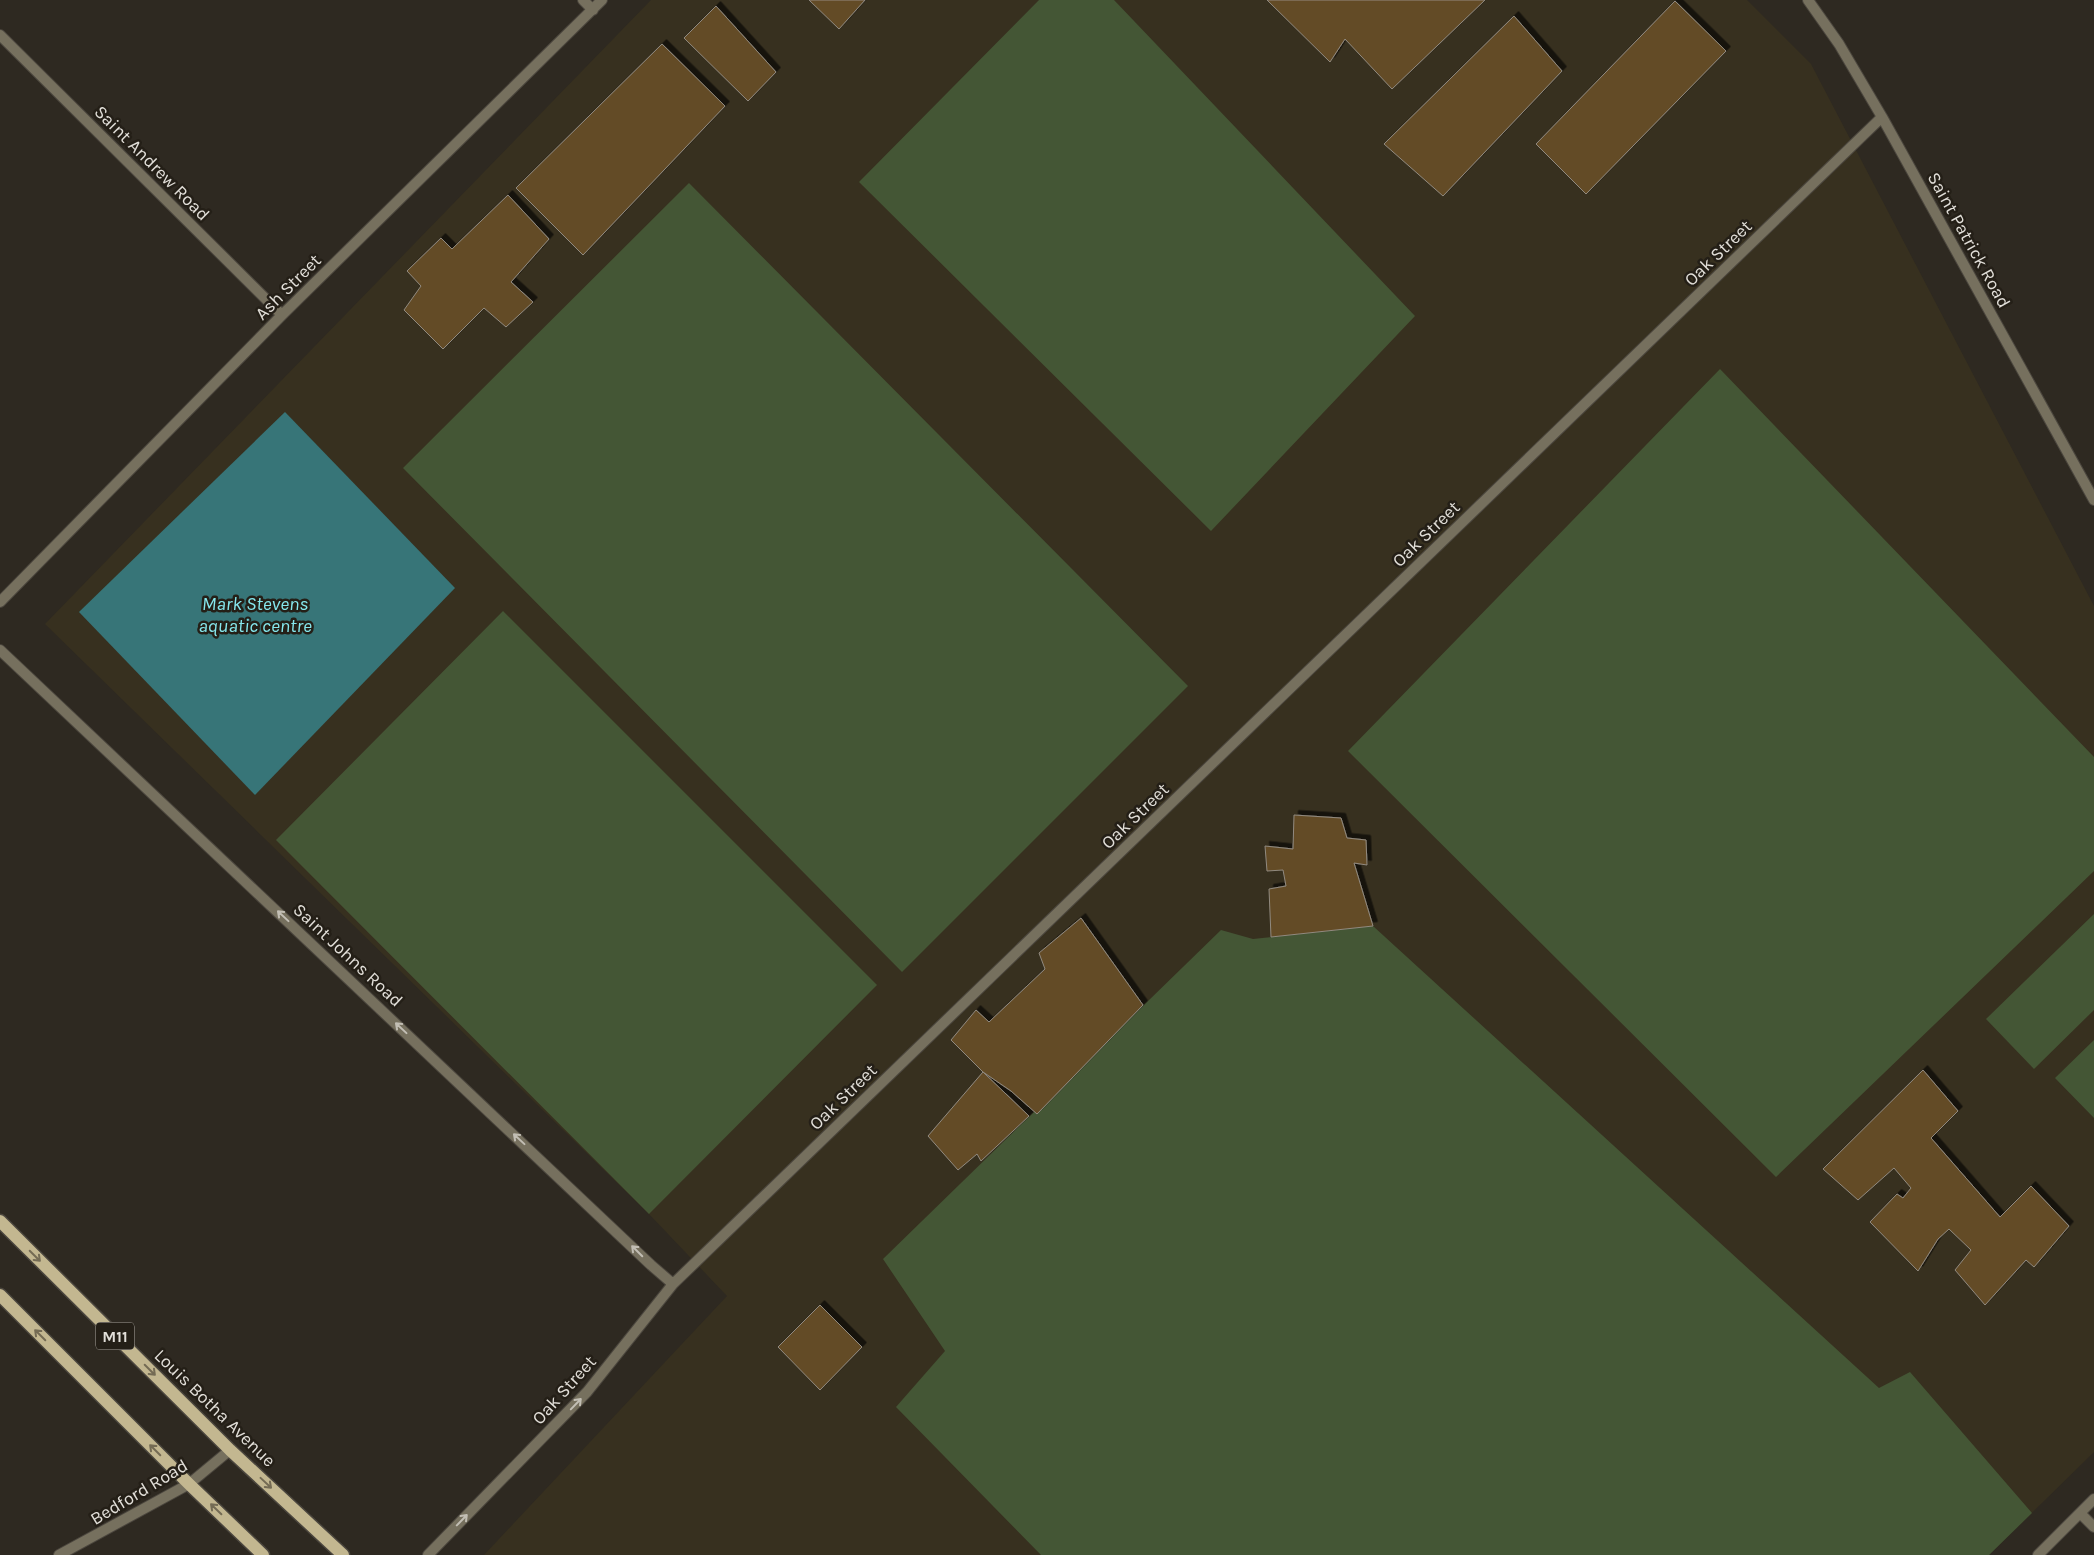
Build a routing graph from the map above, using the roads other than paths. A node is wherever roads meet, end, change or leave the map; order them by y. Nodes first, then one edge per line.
1 (583, 0) edge
2 (602, 0) edge
3 (1808, 0) edge
4 (593, 10) junction
5 (0, 35) edge
6 (1882, 117) junction
7 (282, 315) junction
8 (2094, 500) edge
9 (0, 602) edge
10 (0, 650) edge
11 (0, 1221) edge
12 (673, 1284) junction
13 (0, 1295) edge
14 (230, 1450) junction
15 (189, 1484) junction
16 (2094, 1499) edge
17 (2080, 1513) junction
18 (2094, 1527) edge
19 (59, 1555) edge
20 (264, 1555) edge
21 (343, 1555) edge
22 (428, 1555) edge
23 (2038, 1555) edge

1 - 4 street
2 - 4 street, Ash Street
3 - 6 street, Saint Patrick Road
4 - 7 street, Ash Street
5 - 7 street, Saint Andrew Road
6 - 8 street, Saint Patrick Road
6 - 12 street, Oak Street
7 - 9 street, Ash Street
12 -> 10 street, Saint Johns Road
11 -> 14 main road, Louis Botha Avenue / M11
22 -> 12 street, Oak Street
15 -> 13 main road
14 - 15 street, Bedford Road
14 -> 21 main road, Louis Botha Avenue / M11
15 - 19 street, Bedford Road
20 -> 15 main road
16 - 17 street
17 - 18 street
17 - 23 street

